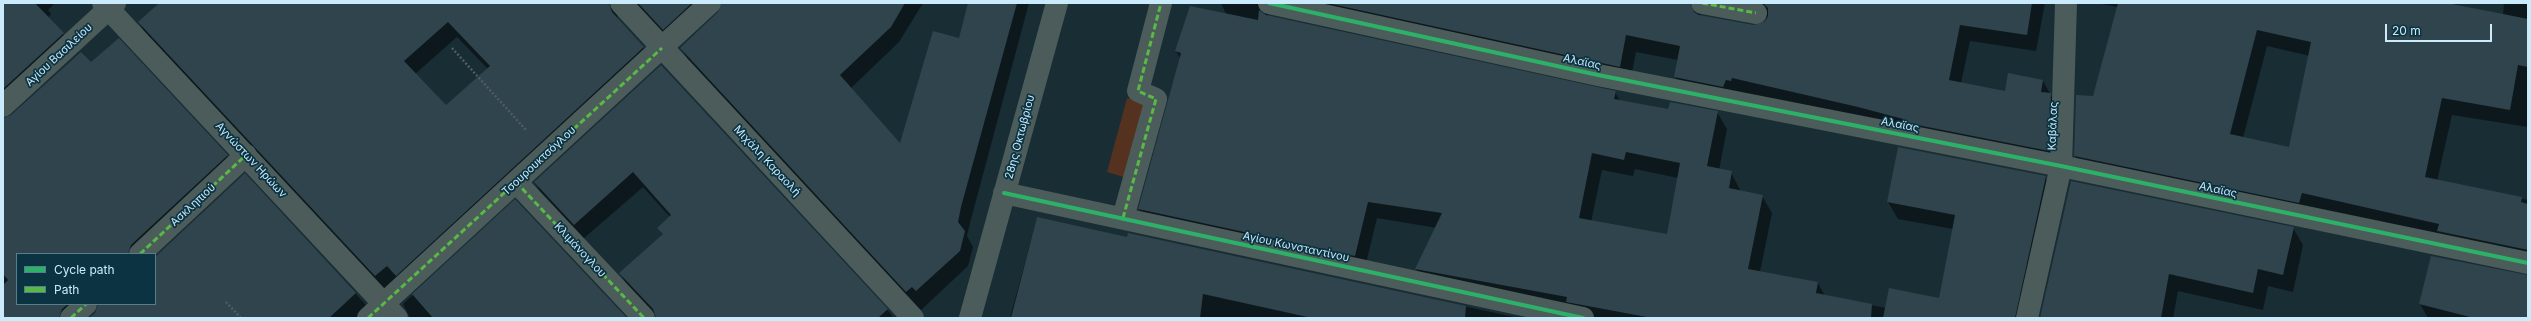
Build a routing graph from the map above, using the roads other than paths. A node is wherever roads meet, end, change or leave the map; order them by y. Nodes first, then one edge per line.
1 (621, 3) edge
2 (710, 3) edge
3 (1057, 3) edge
4 (1161, 3) edge
5 (1269, 3) edge
6 (1702, 3) edge
7 (2066, 3) edge
8 (109, 5) edge
9 (1756, 13) dead end
10 (662, 48) junction
11 (3, 106) edge
12 (246, 156) junction
13 (2061, 166) junction
14 (516, 182) junction
15 (1004, 193) junction
16 (1123, 218) junction
17 (141, 253) edge
18 (2528, 263) edge
19 (85, 305) edge
20 (383, 313) edge
21 (70, 318) edge
22 (644, 318) edge
23 (913, 318) edge
24 (970, 318) edge
25 (1583, 318) edge
26 (2027, 318) edge

1 - 10 street, Μιχάλη Καραολή
2 - 10 street, Τσουρουκτσόγλου
3 - 15 street, 28ης Οκτωβρίου
4 - 16 street
5 - 13 street, Αλαϊας
6 - 9 street
7 - 13 street, Καβάλας
8 - 11 street, Αγίου Βασιλείου
8 - 12 street, Αγνώστων Ηρώων
10 - 14 street, Τσουρουκτσόγλου
10 - 23 street, Μιχάλη Καραολή
12 - 17 street, Ασκληπιού
12 - 20 street, Αγνώστων Ηρώων
13 - 18 street, Αλαϊας
13 - 26 street, Καβάλας
14 - 20 street, Τσουρουκτσόγλου
14 - 22 street, Κλιμάνογλου
15 - 16 street, Αγίου Κωνσταντίνου
15 - 24 street, 28ης Οκτωβρίου
16 - 25 street, Αγίου Κωνσταντίνου
19 - 21 street

